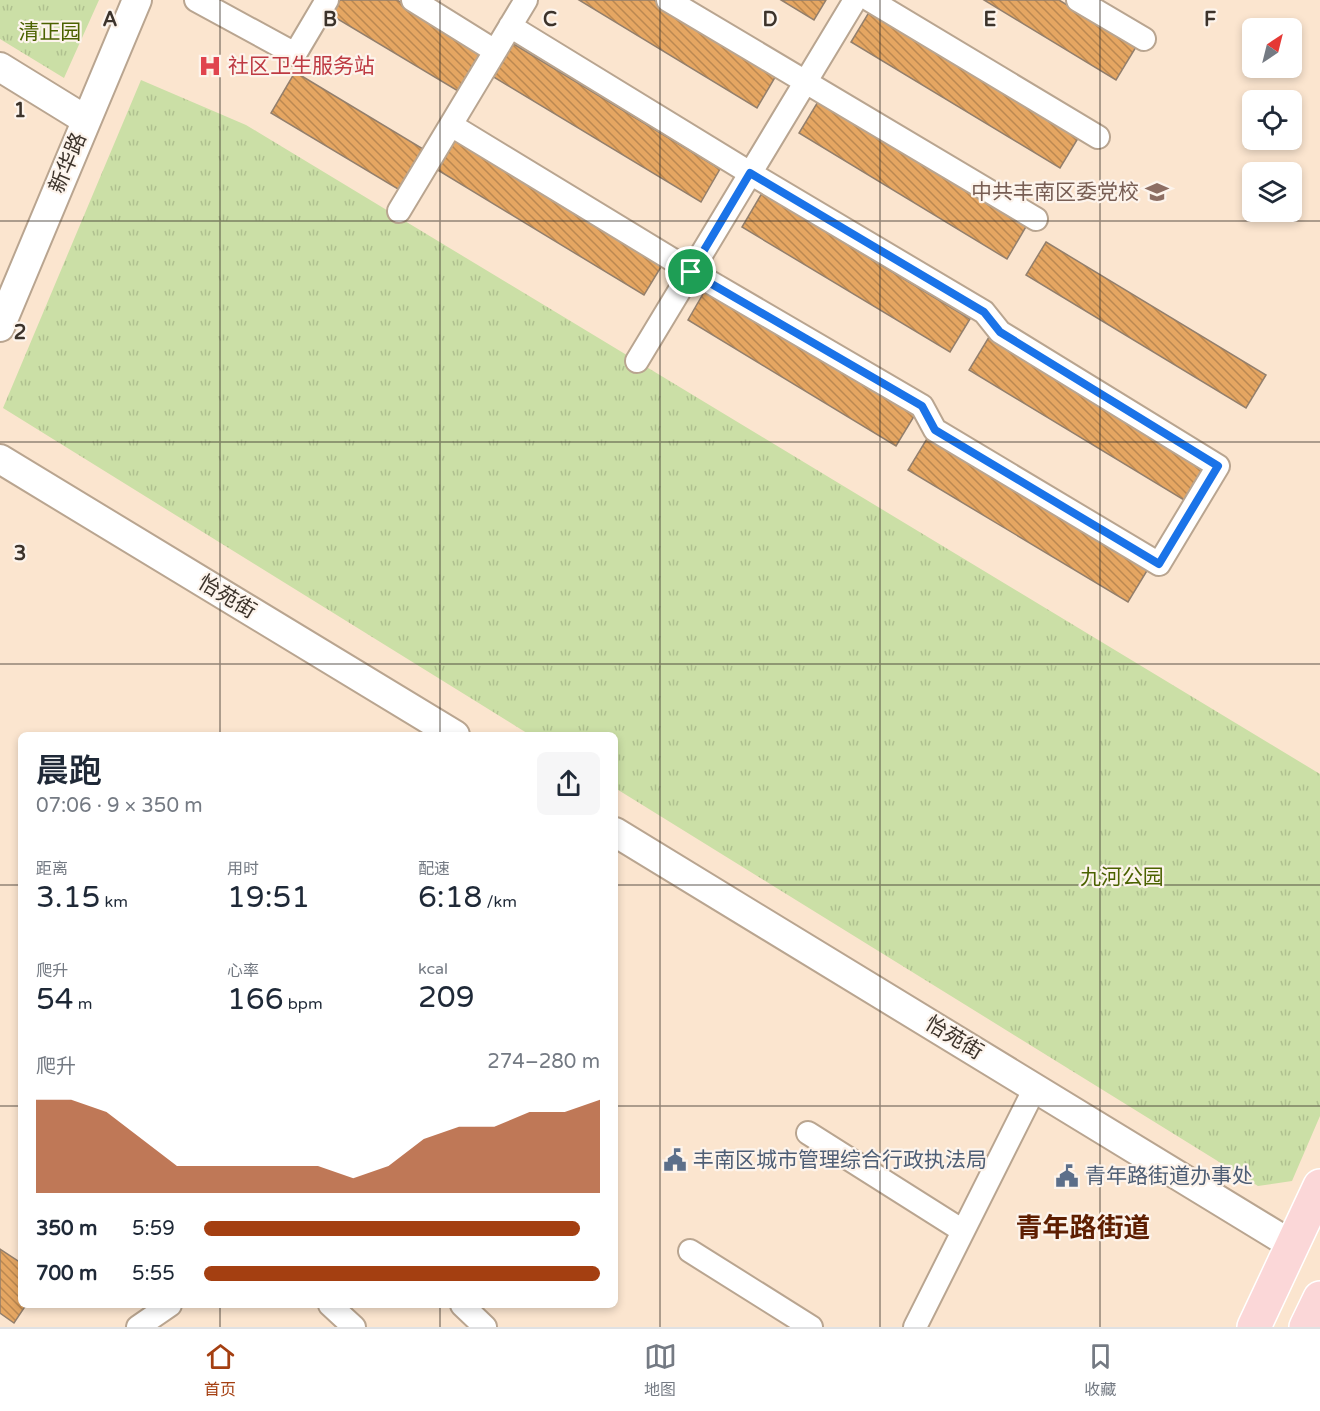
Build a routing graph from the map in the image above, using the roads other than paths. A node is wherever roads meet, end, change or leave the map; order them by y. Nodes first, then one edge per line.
1 (137, 0) edge
2 (196, 0) edge
3 (327, 0) edge
4 (413, 0) edge
5 (526, 0) edge
6 (668, 0) edge
7 (855, 0) edge
8 (870, 0) edge
9 (1078, 0) edge
10 (510, 26) junction
11 (1144, 39) dead end
12 (495, 51) junction
13 (0, 67) edge
14 (805, 82) junction
15 (86, 120) junction
16 (451, 125) junction
17 (1098, 137) dead end
18 (750, 173) junction
19 (399, 211) dead end
20 (1036, 219) dead end
21 (691, 272) junction
22 (0, 327) edge
23 (637, 361) dead end
24 (0, 459) edge
25 (450, 732) edge
26 (618, 834) edge
27 (1035, 1088) junction
28 (808, 1133) dead end
29 (1320, 1186) edge
30 (963, 1231) junction
31 (1292, 1245) junction
32 (690, 1251) dead end
33 (166, 1308) edge
34 (333, 1308) edge
35 (465, 1308) edge
36 (138, 1327) edge
37 (354, 1327) edge
38 (485, 1327) edge
39 (811, 1327) edge
40 (915, 1327) edge
41 (1254, 1327) edge

1 - 15 street, 新华路
2 - 3 street
4 - 12 street
5 - 10 street
6 - 14 street
7 - 14 street
8 - 17 street
9 - 11 street
10 - 12 street
10 - 18 street
12 - 16 street
13 - 15 street
14 - 18 street
14 - 20 street
15 - 22 street, 新华路
16 - 19 street
16 - 21 street
18 - 21 street
18 - 21 street
21 - 23 street
24 - 25 street, 怡苑街
26 - 27 street, 怡苑街
27 - 30 street
27 - 31 street, 怡苑街
28 - 30 street
29 - 31 main road
30 - 40 street
31 - 41 main road
32 - 39 street
33 - 36 street
34 - 37 street
35 - 38 street

